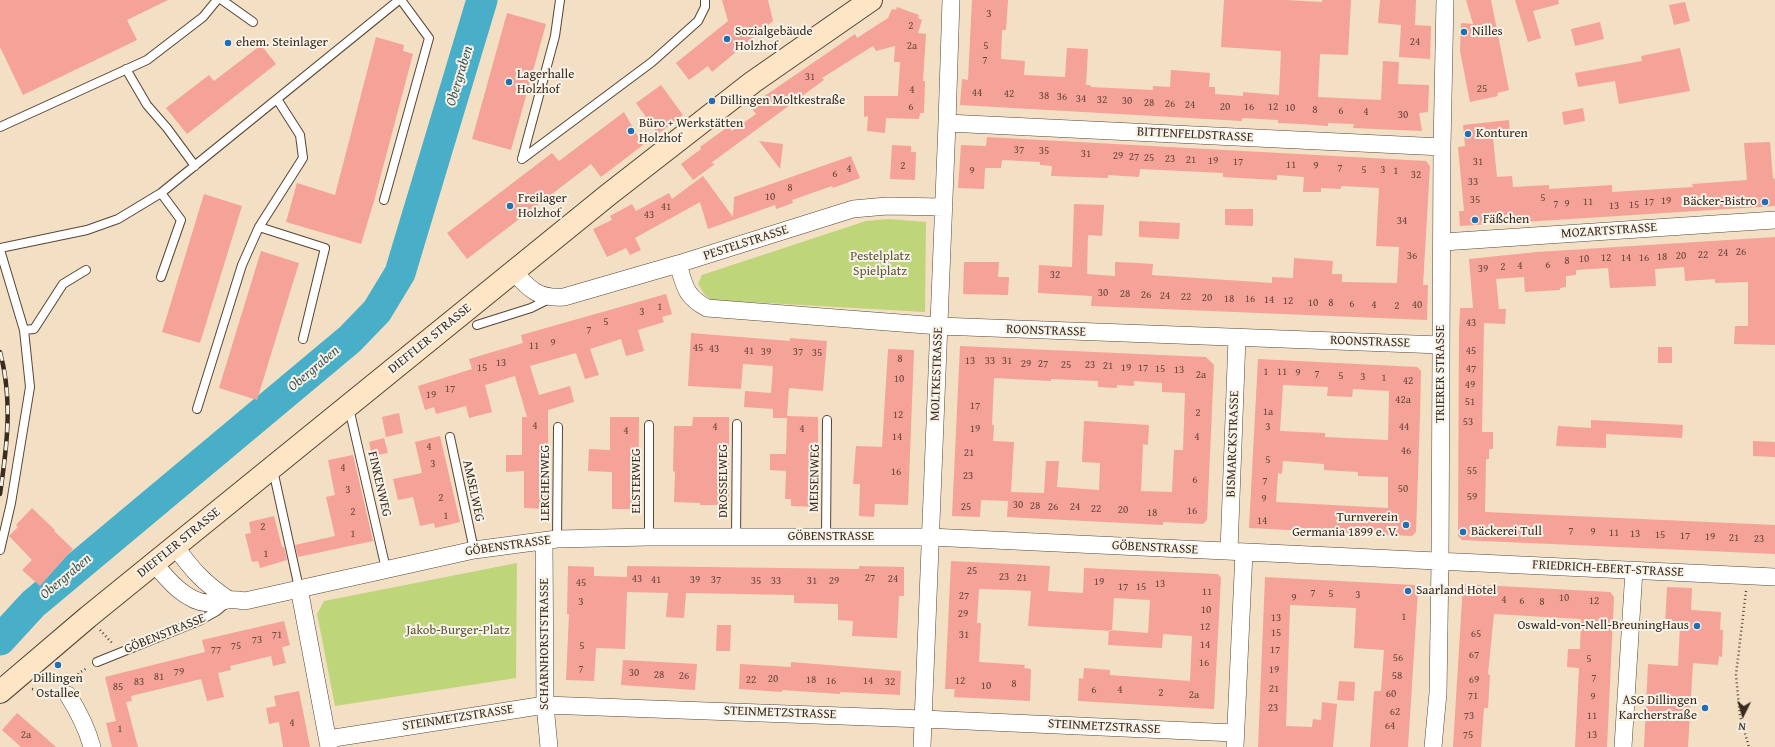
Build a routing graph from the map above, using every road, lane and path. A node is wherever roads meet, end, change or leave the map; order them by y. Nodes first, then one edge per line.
1 (217, 0) edge
2 (222, 0) edge
3 (400, 0) edge
4 (560, 0) edge
5 (705, 0) edge
6 (871, 0) edge
7 (951, 0) edge
8 (1445, 0) edge
9 (253, 22) dead end
10 (126, 69) junction
11 (277, 99) junction
12 (948, 123) junction
13 (0, 127) edge
14 (1442, 147) junction
15 (195, 166) junction
16 (161, 193) junction
17 (384, 200) dead end
18 (944, 207) junction
19 (1775, 220) edge
20 (259, 227) junction
21 (1443, 242) junction
22 (0, 249) edge
23 (678, 264) junction
24 (86, 270) dead end
25 (513, 271) junction
26 (161, 277) dead end
27 (552, 298) junction
28 (477, 326) dead end
29 (939, 326) junction
30 (24, 330) junction
31 (1237, 338) junction
32 (303, 339) dead end
33 (1441, 345) junction
34 (348, 405) junction
35 (197, 409) dead end
36 (827, 420) dead end
37 (737, 424) dead end
38 (649, 425) dead end
39 (558, 427) dead end
40 (450, 437) dead end
41 (272, 468) junction
42 (826, 536) junction
43 (649, 537) junction
44 (736, 537) junction
45 (930, 537) junction
46 (551, 540) junction
47 (175, 546) junction
48 (0, 550) edge
49 (474, 550) junction
50 (1236, 551) junction
51 (1440, 561) junction
52 (154, 563) junction
53 (386, 569) junction
54 (1634, 570) junction
55 (1747, 576) junction
56 (1775, 577) edge
57 (299, 588) junction
58 (228, 600) junction
59 (88, 616) junction
60 (120, 652) junction
61 (97, 662) joint
62 (7, 686) edge
63 (68, 695) junction
64 (545, 704) junction
65 (923, 719) junction
66 (1235, 740) edge
67 (328, 743) edge
68 (92, 747) edge
69 (549, 747) edge
70 (922, 747) edge
71 (1433, 747) edge
72 (1623, 747) edge
73 (1749, 747) edge

1 - 10 lane
2 - 9 lane
3 - 11 lane
3 - 17 lane
4 - 5 lane
6 - 25 main road, DIEFFLER STRASSE
7 - 12 street, MOLTKESTRASSE
8 - 14 street, TRIERER STRASSE
10 - 13 lane
10 - 15 lane
11 - 15 lane
11 - 20 lane
12 - 14 street, BITTENFELDSTRASSE
12 - 18 street, MOLTKESTRASSE
14 - 21 street, TRIERER STRASSE
15 - 16 lane
16 - 22 lane
16 - 26 lane
18 - 23 street, PESTELSTRASSE
18 - 29 street, MOLTKESTRASSE
19 - 21 street, MOZARTSTRASSE
20 - 32 lane
20 - 35 lane
21 - 33 street, TRIERER STRASSE
22 - 30 lane
23 - 27 street, PESTELSTRASSE
23 - 29 street, ROONSTRASSE
24 - 30 lane
25 - 27 street
25 - 34 main road, DIEFFLER STRASSE
27 - 28 lane, PESTELSTRASSE
29 - 31 street, ROONSTRASSE
29 - 45 street, MOLTKESTRASSE
30 - 48 lane
31 - 33 street, ROONSTRASSE
31 - 50 street, BISMARCKSTRASSE
33 - 51 street, TRIERER STRASSE
34 - 41 main road, DIEFFLER STRASSE
34 - 53 lane, FINKENWEG
36 - 42 lane, MEISENWEG
37 - 44 lane, DROSSELWEG
38 - 43 lane, ELSTERWEG
39 - 46 lane, LERCHENWEG
40 - 49 lane, AMSELWEG
41 - 47 main road, DIEFFLER STRASSE
41 - 57 lane
42 - 44 street, GÖBENSTRASSE
42 - 45 street, GÖBENSTRASSE
43 - 44 street, GÖBENSTRASSE
43 - 46 street, GÖBENSTRASSE
45 - 50 street, GÖBENSTRASSE
45 - 65 street, MOLTKESTRASSE
46 - 49 street, GÖBENSTRASSE
46 - 64 street, SCHARNHORSTSTRASSE
47 - 52 main road, DIEFFLER STRASSE
47 - 58 street
49 - 53 street, GÖBENSTRASSE
50 - 51 street, GÖBENSTRASSE
50 - 66 street, BISMARCKSTRASSE
51 - 54 street, FRIEDRICH-EBERT-STRASSE
51 - 71 street, TRIERER STRASSE
52 - 58 street, GÖBENSTRASSE
52 - 59 main road, DIEFFLER STRASSE
53 - 57 street, GÖBENSTRASSE
54 - 55 street, FRIEDRICH-EBERT-STRASSE
54 - 72 street
55 - 56 street, FRIEDRICH-EBERT-STRASSE
55 - 73 path
57 - 58 street, GÖBENSTRASSE
57 - 67 street
58 - 60 lane, GÖBENSTRASSE
59 - 60 path
59 - 62 main road, DIEFFLER STRASSE
60 - 61 lane, GÖBENSTRASSE
61 - 63 path
62 - 63 path
63 - 68 street
64 - 65 street, STEINMETZSTRASSE
64 - 67 street, STEINMETZSTRASSE
64 - 69 street, SCHARNHORSTSTRASSE
65 - 66 street, STEINMETZSTRASSE
65 - 70 street, MOLTKESTRASSE

